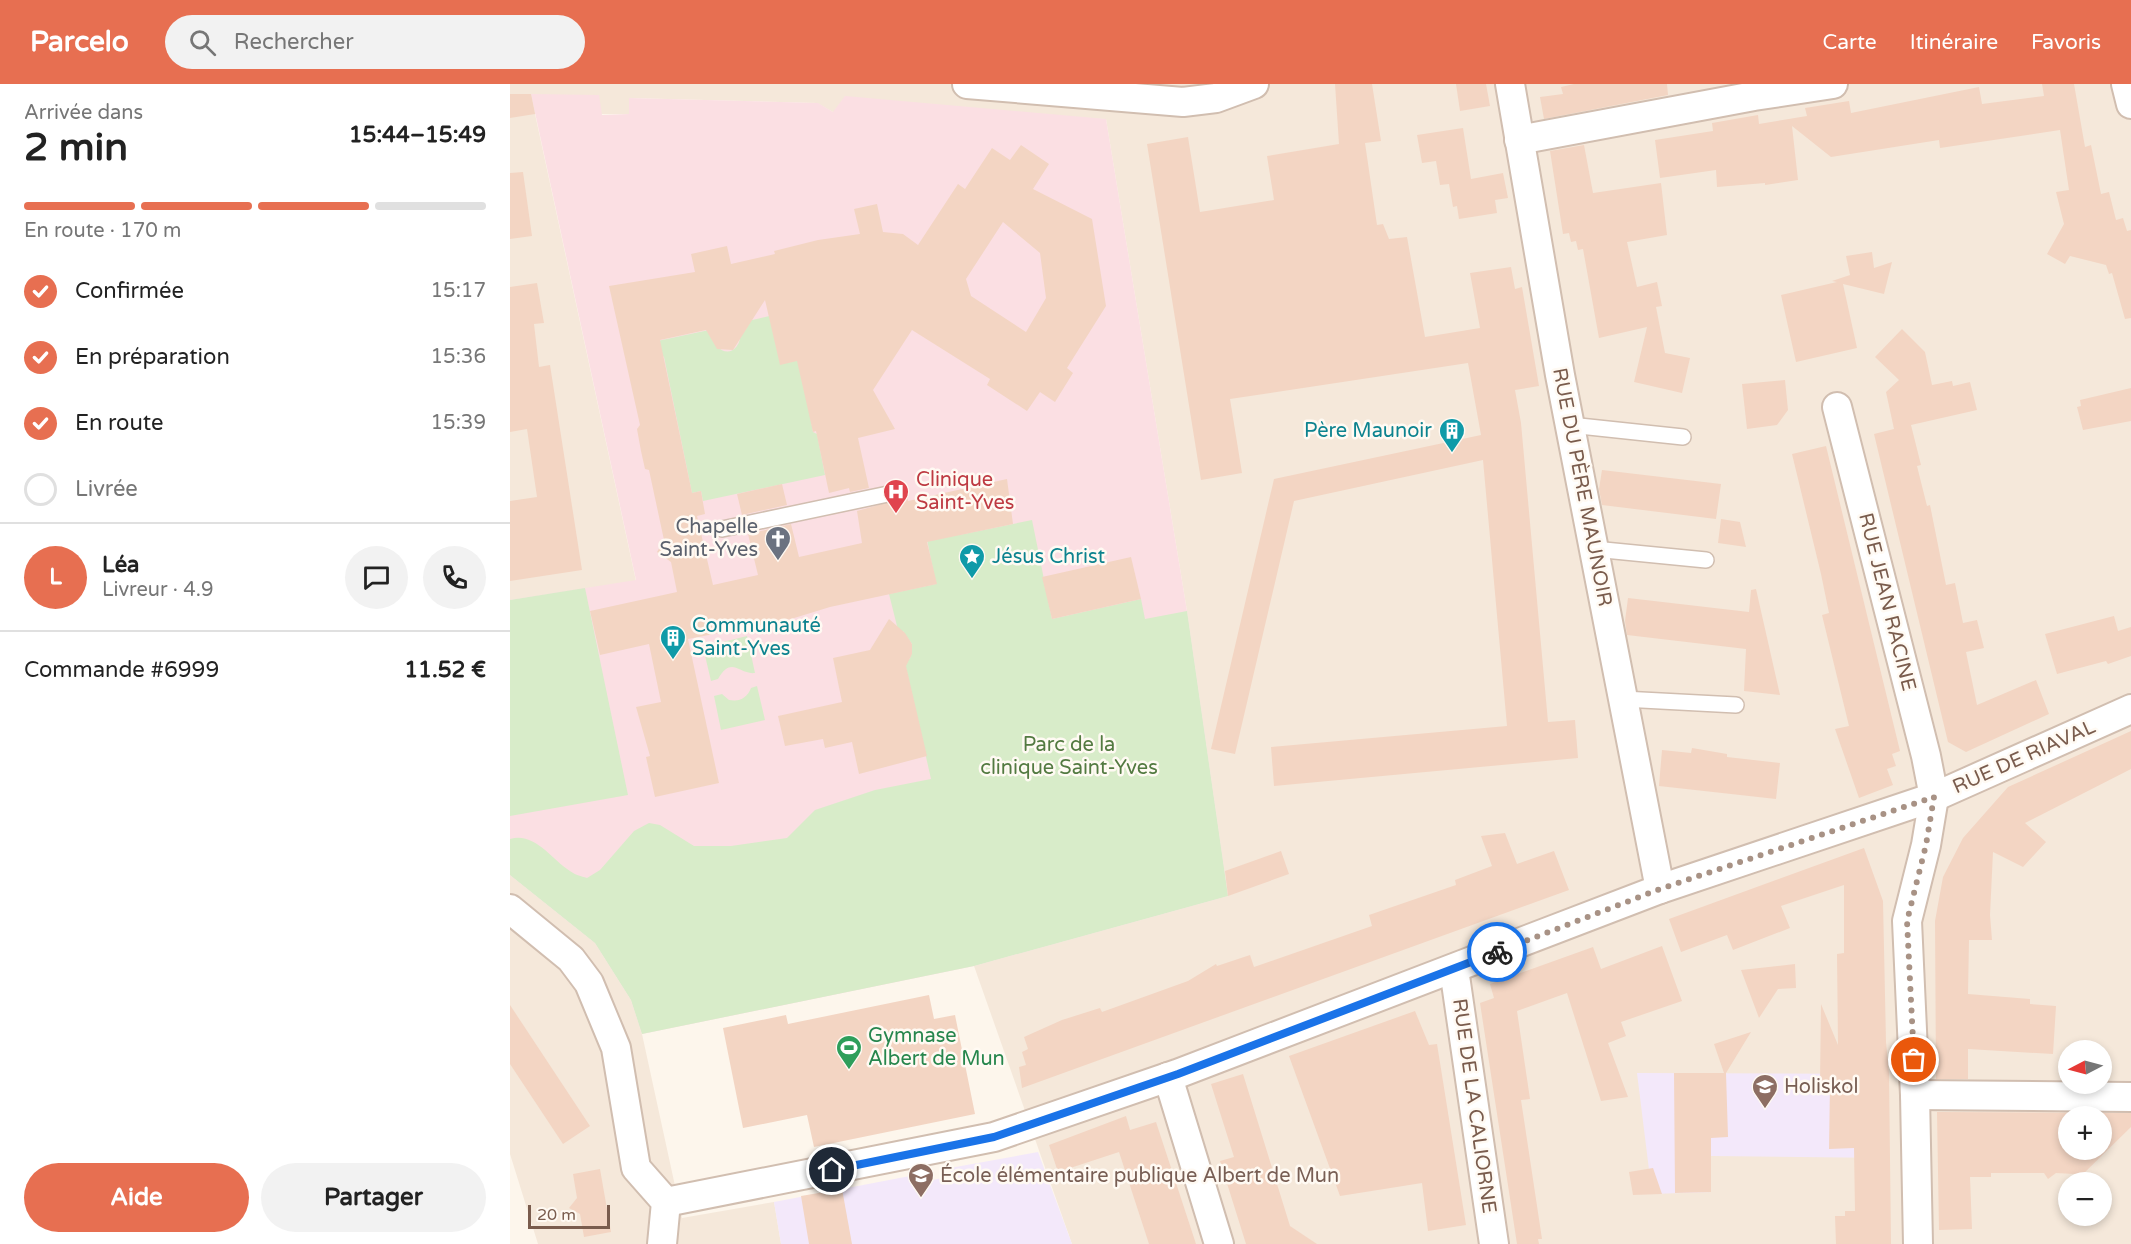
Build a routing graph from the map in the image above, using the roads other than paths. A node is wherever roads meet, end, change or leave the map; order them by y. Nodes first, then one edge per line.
1 (1254, 84) edge
2 (1510, 84) edge
3 (1833, 84) edge
4 (2126, 84) edge
5 (981, 85) edge
6 (2131, 104) edge
7 (1519, 140) junction
8 (1837, 407) dead end
9 (1570, 426) junction
10 (1683, 437) dead end
11 (888, 494) dead end
12 (722, 529) dead end
13 (1594, 549) junction
14 (1706, 560) dead end
15 (1623, 699) junction
16 (1736, 705) dead end
17 (2131, 709) edge
18 (1934, 797) junction
19 (1660, 889) junction
20 (510, 909) edge
21 (1454, 969) junction
22 (1168, 1077) junction
23 (1916, 1095) junction
24 (2131, 1097) edge
25 (666, 1202) junction
26 (662, 1244) edge
27 (1219, 1244) edge
28 (1494, 1244) edge
29 (1918, 1244) edge

1 - 5 street
2 - 7 street, RUE DU PÈRE MAUNOIR
3 - 7 street
4 - 6 street
7 - 9 street, RUE DU PÈRE MAUNOIR
8 - 18 street, RUE JEAN RACINE
9 - 10 lane
9 - 13 street, RUE DU PÈRE MAUNOIR
11 - 12 lane
13 - 14 lane
13 - 15 street, RUE DU PÈRE MAUNOIR
15 - 16 lane
15 - 19 street, RUE DU PÈRE MAUNOIR
17 - 18 street, RUE DE RIAVAL
18 - 19 street
18 - 23 street, RUE DE RIAVAL
19 - 21 street
20 - 25 street
21 - 22 street
21 - 28 street, RUE DE LA CALIORNE
22 - 25 street
22 - 27 street
23 - 24 street
23 - 29 street, RUE DE RIAVAL
25 - 26 street

